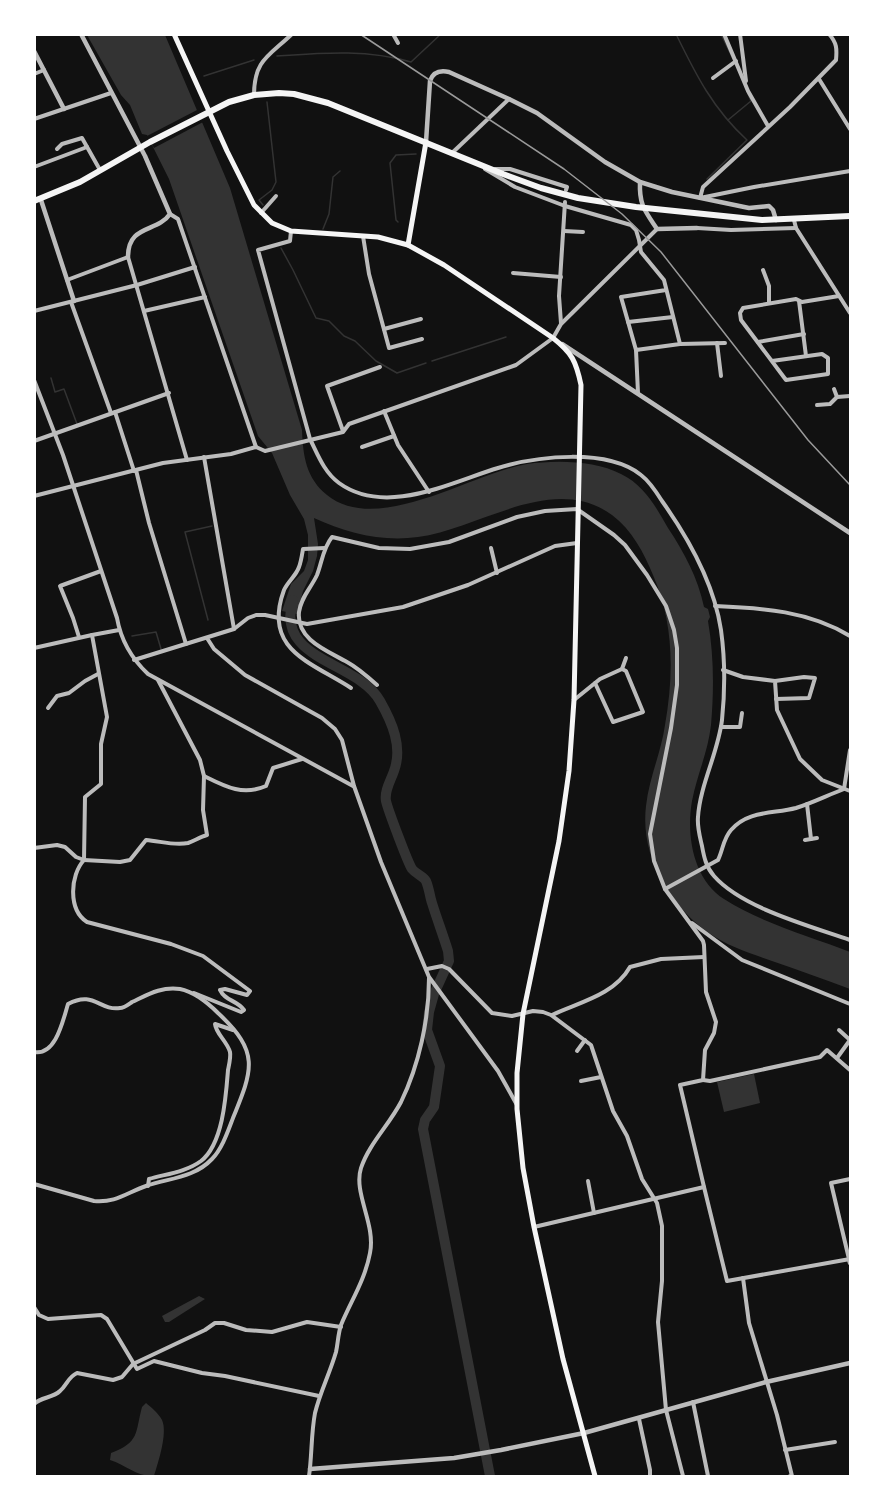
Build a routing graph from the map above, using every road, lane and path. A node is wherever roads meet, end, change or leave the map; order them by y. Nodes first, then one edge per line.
1 (81, 34) edge
2 (174, 34) edge
3 (283, 34) edge
4 (292, 34) edge
5 (393, 34) edge
6 (724, 34) edge
7 (740, 34) edge
8 (829, 34) edge
9 (286, 40) junction
10 (398, 43) dead end
11 (34, 51) edge
12 (735, 62) junction
13 (44, 70) junction
14 (34, 74) edge
15 (713, 78) dead end
16 (819, 79) junction
17 (748, 91) junction
18 (111, 93) junction
19 (254, 95) junction
20 (509, 99) junction
21 (64, 109) junction
22 (34, 119) edge
23 (768, 126) junction
24 (850, 129) edge
25 (426, 142) junction
26 (87, 147) junction
27 (140, 147) junction
28 (57, 149) dead end
29 (452, 153) junction
30 (477, 164) junction
31 (34, 167) edge
32 (489, 168) junction
33 (100, 170) junction
34 (850, 171) edge
35 (640, 182) junction
36 (566, 190) dead end
37 (276, 196) dead end
38 (700, 198) junction
39 (38, 200) edge
40 (565, 204) junction
41 (261, 213) junction
42 (170, 214) junction
43 (850, 216) edge
44 (776, 220) junction
45 (794, 220) junction
46 (697, 228) joint
47 (796, 228) junction
48 (657, 229) junction
49 (291, 231) junction
50 (564, 231) junction
51 (583, 232) dead end
52 (363, 236) junction
53 (408, 245) junction
54 (640, 248) junction
55 (128, 257) junction
56 (195, 267) junction
57 (536, 270) dead end
58 (763, 270) dead end
59 (513, 273) dead end
60 (773, 275) dead end
61 (535, 276) junction
62 (561, 277) junction
63 (766, 278) junction
64 (67, 280) junction
65 (136, 285) junction
66 (666, 290) junction
67 (839, 296) junction
68 (205, 297) junction
69 (72, 301) junction
70 (799, 301) junction
71 (769, 303) junction
72 (34, 310) edge
73 (144, 311) junction
74 (850, 313) edge
75 (673, 317) junction
76 (422, 319) dead end
77 (628, 322) junction
78 (561, 324) junction
79 (384, 329) junction
80 (804, 334) junction
81 (553, 338) junction
82 (422, 339) dead end
83 (758, 342) junction
84 (717, 343) junction
85 (725, 343) dead end
86 (680, 344) junction
87 (636, 350) junction
88 (806, 356) junction
89 (772, 361) junction
90 (380, 367) dead end
91 (721, 376) dead end
92 (34, 380) edge
93 (834, 389) dead end
94 (169, 393) junction
95 (638, 393) junction
96 (850, 396) edge
97 (837, 397) junction
98 (817, 405) dead end
99 (384, 411) junction
100 (113, 412) junction
101 (54, 432) junction
102 (343, 432) junction
103 (394, 436) junction
104 (310, 439) junction
105 (34, 441) edge
106 (256, 447) junction
107 (362, 447) dead end
108 (204, 457) junction
109 (578, 458) junction
110 (187, 460) junction
111 (135, 471) junction
112 (73, 486) junction
113 (429, 492) junction
114 (34, 496) edge
115 (577, 508) junction
116 (850, 533) edge
117 (577, 543) junction
118 (325, 548) junction
119 (491, 548) dead end
120 (101, 571) junction
121 (497, 573) junction
122 (715, 606) junction
123 (278, 618) junction
124 (300, 622) junction
125 (119, 630) junction
126 (234, 630) junction
127 (92, 635) junction
128 (850, 636) edge
129 (79, 637) junction
130 (207, 638) junction
131 (186, 644) junction
132 (34, 648) edge
133 (626, 658) dead end
134 (134, 660) junction
135 (622, 669) junction
136 (723, 669) junction
137 (98, 675) junction
138 (158, 679) junction
139 (775, 681) junction
140 (595, 683) junction
141 (377, 685) dead end
142 (351, 688) dead end
143 (777, 699) junction
144 (574, 700) junction
145 (48, 708) dead end
146 (742, 713) dead end
147 (721, 727) junction
148 (850, 750) edge
149 (302, 759) junction
150 (204, 776) junction
151 (354, 786) junction
152 (844, 789) junction
153 (850, 791) edge
154 (807, 804) junction
155 (817, 838) dead end
156 (811, 839) junction
157 (805, 840) dead end
158 (34, 848) edge
159 (84, 860) junction
160 (704, 867) junction
161 (666, 888) junction
162 (688, 920) junction
163 (850, 940) edge
164 (704, 957) junction
165 (427, 969) junction
166 (429, 977) junction
167 (194, 993) junction
168 (850, 1004) edge
169 (523, 1014) junction
170 (551, 1015) junction
171 (839, 1030) dead end
172 (237, 1031) junction
173 (585, 1040) junction
174 (850, 1040) edge
175 (577, 1051) dead end
176 (34, 1052) edge
177 (837, 1058) junction
178 (850, 1070) edge
179 (601, 1077) junction
180 (703, 1080) junction
181 (582, 1081) dead end
182 (517, 1105) junction
183 (850, 1179) edge
184 (588, 1180) dead end
185 (34, 1184) edge
186 (148, 1186) junction
187 (704, 1186) junction
188 (655, 1199) junction
189 (594, 1213) junction
190 (534, 1227) junction
191 (850, 1260) edge
192 (743, 1278) junction
193 (34, 1306) edge
194 (341, 1327) junction
195 (850, 1363) edge
196 (133, 1364) junction
197 (766, 1382) junction
198 (320, 1396) junction
199 (693, 1402) junction
200 (34, 1404) edge
201 (666, 1410) junction
202 (639, 1419) junction
203 (584, 1433) junction
204 (835, 1442) dead end
205 (785, 1450) junction
206 (310, 1469) junction
207 (309, 1476) edge
208 (595, 1476) edge
209 (650, 1476) edge
210 (682, 1476) edge
211 (708, 1476) edge
212 (790, 1476) edge

1 - 18 street
2 - 41 main road
3 - 9 street
4 - 9 street
5 - 10 street
6 - 12 street
7 - 17 street
8 - 16 street
9 - 19 street
11 - 13 street
12 - 15 street
12 - 17 street
13 - 14 street
13 - 21 street
16 - 23 street
16 - 24 street
17 - 23 street
18 - 21 street
18 - 27 street
19 - 25 main road
19 - 27 main road
20 - 25 street
20 - 29 street
20 - 35 street
21 - 22 street
23 - 38 street
25 - 29 main road
25 - 53 main road
26 - 28 street
26 - 31 street
26 - 33 street
27 - 33 main road
27 - 42 street
29 - 30 main road
30 - 32 main road
30 - 40 street
32 - 36 street
32 - 44 main road
33 - 39 main road
34 - 38 street
35 - 38 street
35 - 48 street
37 - 41 street
38 - 44 street
39 - 64 street
40 - 50 street
40 - 54 street
41 - 49 main road
42 - 55 street
42 - 56 street
43 - 45 main road
44 - 45 main road
45 - 47 street
46 - 47 street
46 - 48 street
47 - 67 street
48 - 54 street
49 - 52 main road
49 - 104 street
50 - 51 street
50 - 62 street
52 - 53 main road
52 - 79 street
53 - 81 main road
54 - 66 street
54 - 78 street
55 - 64 street
55 - 65 street
56 - 65 street
56 - 68 street
57 - 61 street
58 - 63 street
59 - 61 street
60 - 63 street
61 - 62 street
62 - 78 street
63 - 71 street
64 - 69 street
65 - 69 street
65 - 73 street
66 - 75 street
66 - 77 street
67 - 70 street
67 - 74 street
68 - 73 street
68 - 106 street
69 - 72 street
69 - 100 street
70 - 71 street
70 - 80 street
71 - 83 street
73 - 94 street
75 - 77 street
75 - 86 street
76 - 79 street
77 - 87 street
78 - 81 street
79 - 82 street
80 - 83 street
80 - 88 street
81 - 95 street
81 - 99 street
81 - 109 main road
83 - 89 street
84 - 85 street
84 - 86 street
84 - 91 street
86 - 87 street
87 - 95 street
88 - 89 street
88 - 89 street
90 - 102 street
92 - 101 street
93 - 97 street
94 - 100 street
94 - 110 street
95 - 116 street
96 - 97 street
97 - 98 street
99 - 102 street
99 - 103 street
100 - 101 street
100 - 111 street
101 - 105 street
101 - 112 street
102 - 104 street
103 - 107 street
103 - 113 street
104 - 106 street
104 - 113 street
106 - 108 street
108 - 110 street
108 - 126 street
109 - 113 street
109 - 115 main road
109 - 122 street
110 - 111 street
111 - 112 street
111 - 131 street
112 - 114 street
112 - 120 street
115 - 117 main road
115 - 118 street
115 - 161 street
117 - 121 street
117 - 144 main road
118 - 123 street
118 - 124 street
119 - 121 street
120 - 125 street
120 - 129 street
121 - 124 street
122 - 128 street
122 - 136 street
123 - 124 street
123 - 126 street
123 - 142 street
124 - 141 street
125 - 127 street
125 - 134 street
126 - 130 street
127 - 129 street
127 - 137 street
129 - 132 street
130 - 131 street
130 - 151 street
131 - 134 street
133 - 135 street
134 - 138 street
135 - 140 street
135 - 140 street
136 - 139 street
136 - 147 street
137 - 145 street
137 - 159 street
138 - 149 street
138 - 150 street
139 - 143 street
139 - 143 street
140 - 144 street
143 - 152 street
144 - 169 main road
146 - 147 street
147 - 160 street
148 - 152 street
149 - 150 street
149 - 151 street
150 - 159 street
151 - 165 street
152 - 153 street
152 - 154 street
154 - 156 street
154 - 160 street
155 - 156 street
156 - 157 street
158 - 159 street
159 - 167 street
160 - 161 street
160 - 163 street
161 - 162 street
162 - 164 street
162 - 168 street
164 - 170 street
164 - 180 street
165 - 166 street
165 - 169 street
166 - 182 street
166 - 194 street
167 - 172 street
167 - 176 street
169 - 170 street
169 - 182 main road
170 - 173 street
171 - 174 street
172 - 186 street
172 - 186 street
173 - 175 street
173 - 179 street
174 - 177 street
177 - 178 street
177 - 180 street
179 - 181 street
179 - 188 street
180 - 187 street
182 - 190 main road
183 - 191 street
184 - 189 street
185 - 186 street
187 - 188 street
187 - 192 street
188 - 189 street
188 - 201 street
189 - 190 street
190 - 203 main road
191 - 192 street
192 - 197 street
193 - 196 street
194 - 196 street
194 - 198 street
195 - 197 street
196 - 198 street
196 - 200 street
197 - 199 street
197 - 205 street
198 - 206 street
199 - 201 street
199 - 211 street
201 - 202 street
201 - 210 street
202 - 203 street
202 - 209 street
203 - 206 street
203 - 208 main road
204 - 205 street
205 - 212 street
206 - 207 street

